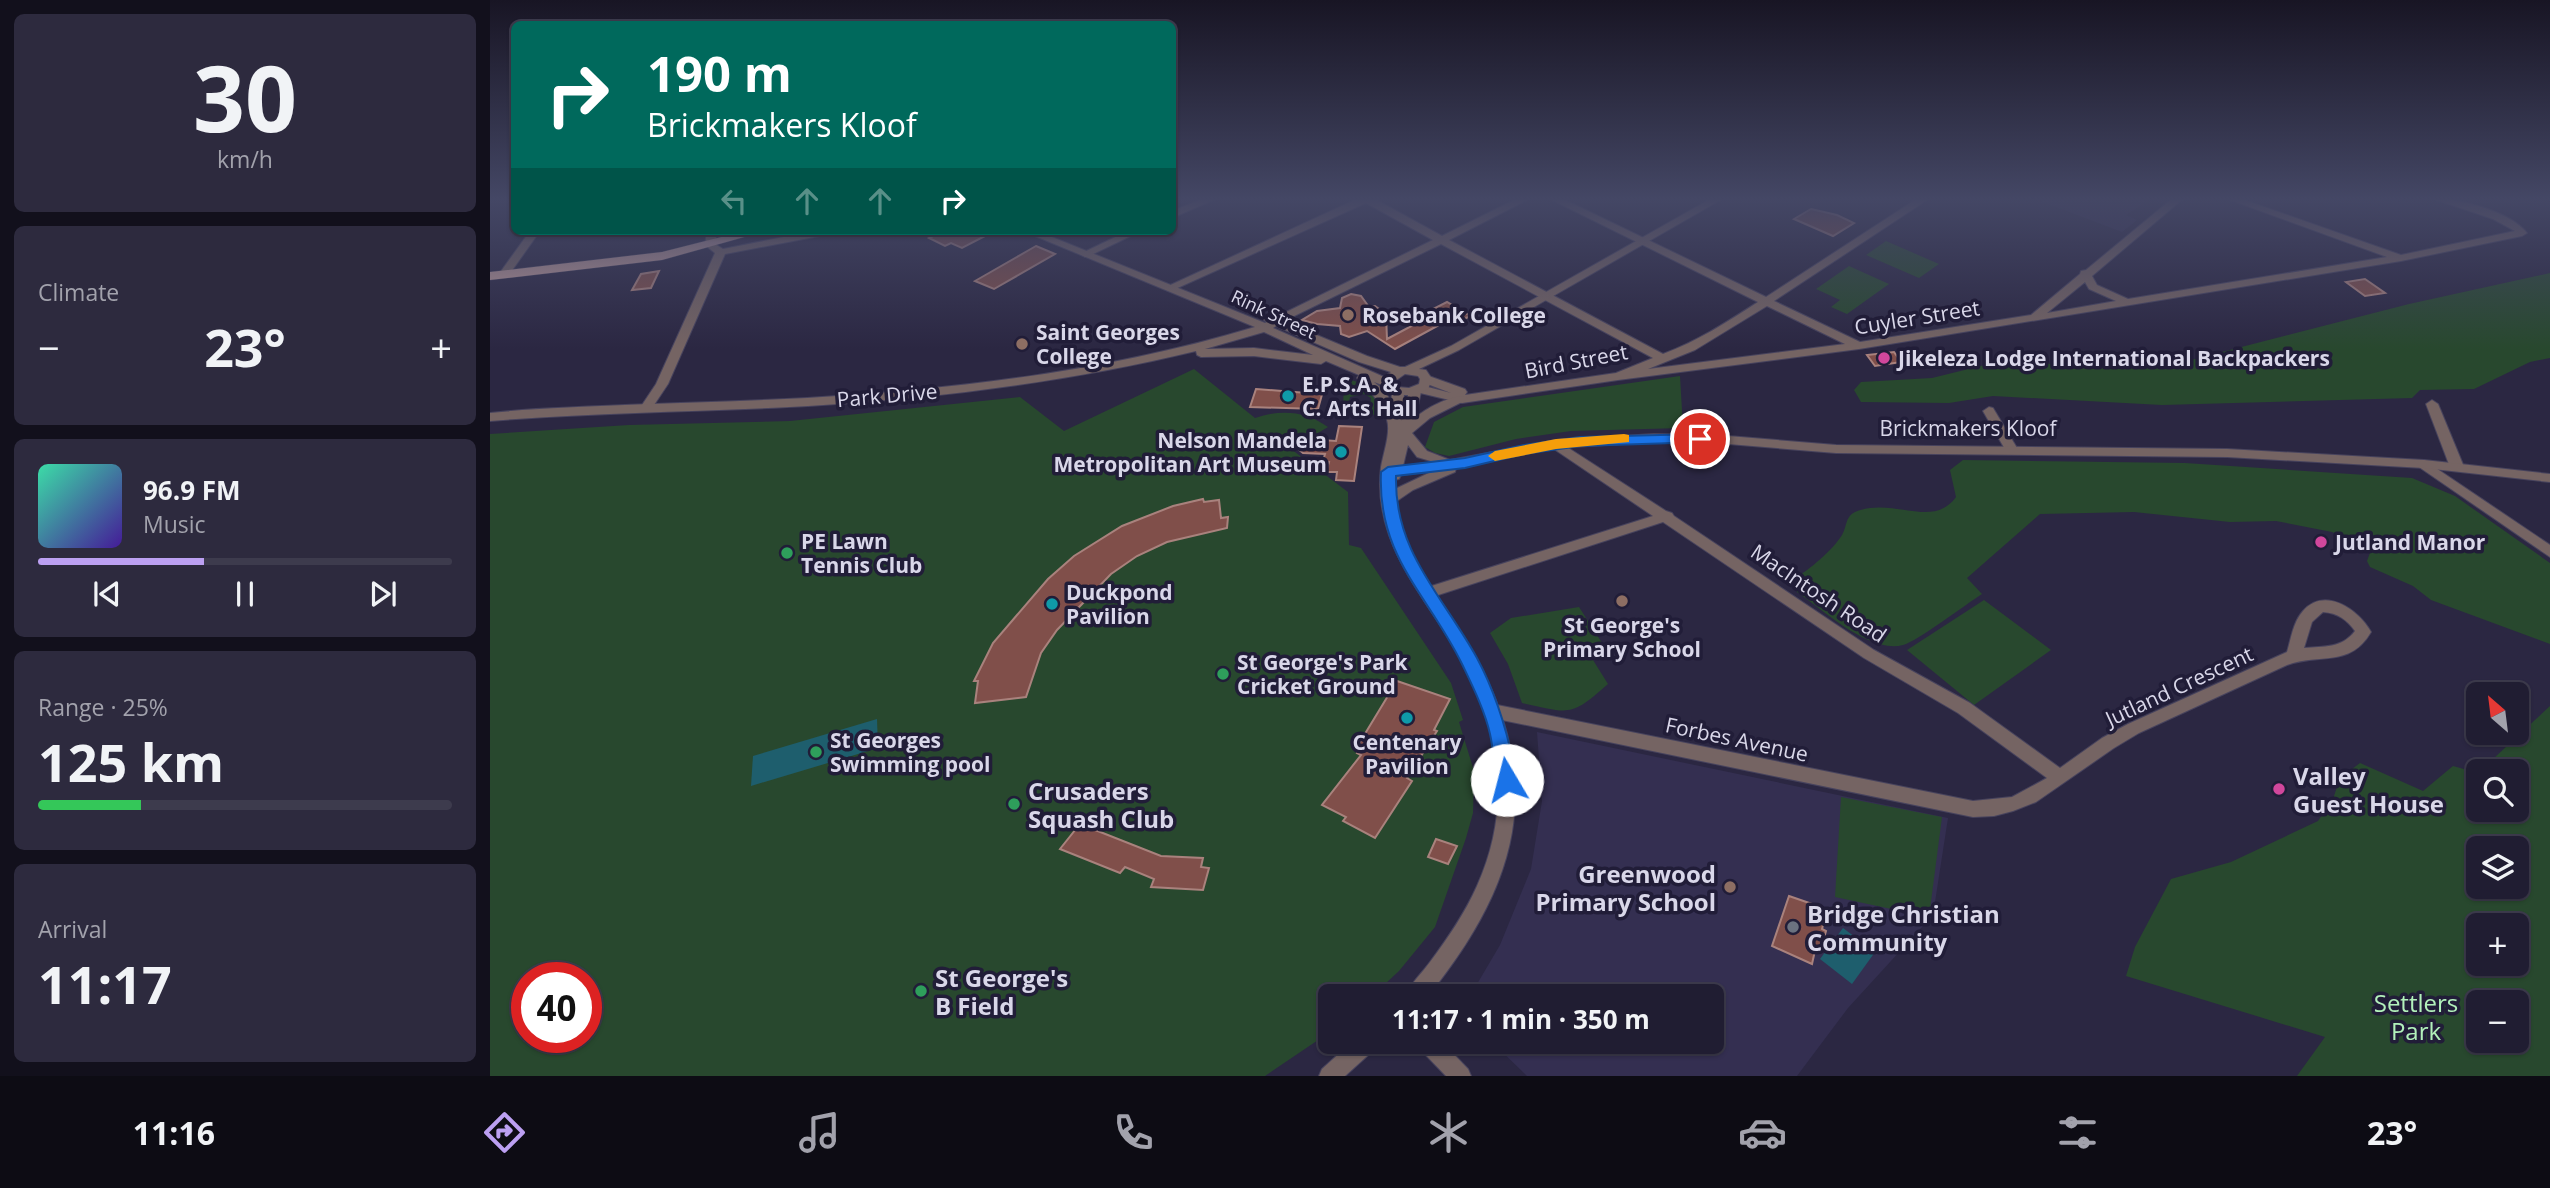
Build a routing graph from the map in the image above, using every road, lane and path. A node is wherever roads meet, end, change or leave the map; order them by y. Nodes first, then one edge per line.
1 (521, 248) edge
2 (659, 248) edge
3 (710, 248) edge
4 (1078, 248) edge
5 (1081, 248) edge
6 (1097, 248) edge
7 (1255, 248) edge
8 (1422, 248) edge
9 (1459, 248) edge
10 (1630, 248) edge
11 (1658, 248) edge
12 (1845, 248) edge
13 (2116, 248) edge
14 (2373, 248) edge
15 (2452, 248) edge
16 (1089, 252) junction
17 (2401, 258) junction
18 (490, 268) edge
19 (501, 272) edge
20 (2085, 273) junction
21 (1174, 285) junction
22 (1548, 295) junction
23 (1766, 302) junction
24 (2125, 302) junction
25 (2034, 318) junction
26 (1270, 324) junction
27 (1859, 346) junction
28 (1455, 348) junction
29 (1173, 356) junction
30 (1431, 357) junction
31 (1363, 359) junction
32 (1664, 359) junction
33 (1338, 363) junction
34 (1403, 370) junction
35 (1618, 376) junction
36 (1421, 383) junction
37 (1393, 388) junction
38 (1481, 397) junction
39 (1462, 399) junction
40 (2432, 404) dead end
41 (646, 408) junction
42 (1989, 411) dead end
43 (490, 417) edge
44 (1395, 424) junction
45 (1407, 432) junction
46 (1556, 444) junction
47 (2011, 448) junction
48 (1487, 458) junction
49 (1465, 463) junction
50 (2424, 464) junction
51 (2457, 467) junction
52 (2550, 478) edge
53 (1391, 482) junction
54 (1667, 516) junction
55 (2550, 552) edge
56 (1427, 593) junction
57 (2294, 656) dead end
58 (1492, 711) junction
59 (2059, 777) junction
60 (1973, 809) joint
61 (1425, 984) edge
62 (1354, 1054) edge
63 (1439, 1054) edge
64 (1329, 1076) edge
65 (1461, 1076) edge

1 - 19 street
2 - 19 main road
3 - 41 street
4 - 16 street, Rink Street
5 - 16 street, Rink Street
6 - 16 street
7 - 21 street
8 - 26 street, Park Drive
9 - 22 street
10 - 22 street
11 - 23 street
12 - 23 street, Bird Street
13 - 20 street
14 - 17 street
15 - 17 street, Cuyler Street
16 - 21 street, Rink Street
17 - 24 street, Cuyler Street
18 - 19 main road
20 - 24 street
20 - 25 street
21 - 26 street, Rink Street
22 - 28 street
22 - 32 street
23 - 27 street
23 - 32 street, Bird Street
24 - 25 street, Cuyler Street
25 - 27 street, Cuyler Street
26 - 29 street, Park Drive
26 - 31 street, Rink Street
26 - 33 street, Rink Street
27 - 35 street, Cuyler Street
28 - 30 street
28 - 36 street
29 - 33 street
29 - 41 street, Park Drive
30 - 31 street
30 - 34 street
31 - 34 street, Rink Street
32 - 35 street, Bird Street
33 - 37 street, Rink Street
33 - 44 street
34 - 36 street, Rink Street
34 - 37 street
35 - 38 street, Bird Street
36 - 37 street
36 - 38 street, Bird Street
36 - 39 street, Bird Street
36 - 45 street
37 - 44 street
38 - 39 street, Bird Street
39 - 45 street
40 - 51 street
41 - 43 street, Park Drive
42 - 47 street
44 - 53 street
45 - 48 street
45 - 53 street
46 - 47 street, Brickmakers Kloof
46 - 48 street, Brickmakers Kloof
46 - 54 street, MacIntosh Road
47 - 50 street, Brickmakers Kloof
48 - 49 street, Brickmakers Kloof
49 - 53 street, Brickmakers Kloof
49 - 53 street
50 - 51 street, Brickmakers Kloof
50 - 55 street
51 - 52 street, Brickmakers Kloof
53 - 56 street
54 - 56 street
54 - 59 street, MacIntosh Road
56 - 58 street
57 - 59 street, Jutland Crescent
58 - 60 street, Forbes Avenue
58 - 61 street
59 - 60 street, Jutland Crescent
62 - 64 street
63 - 65 street

